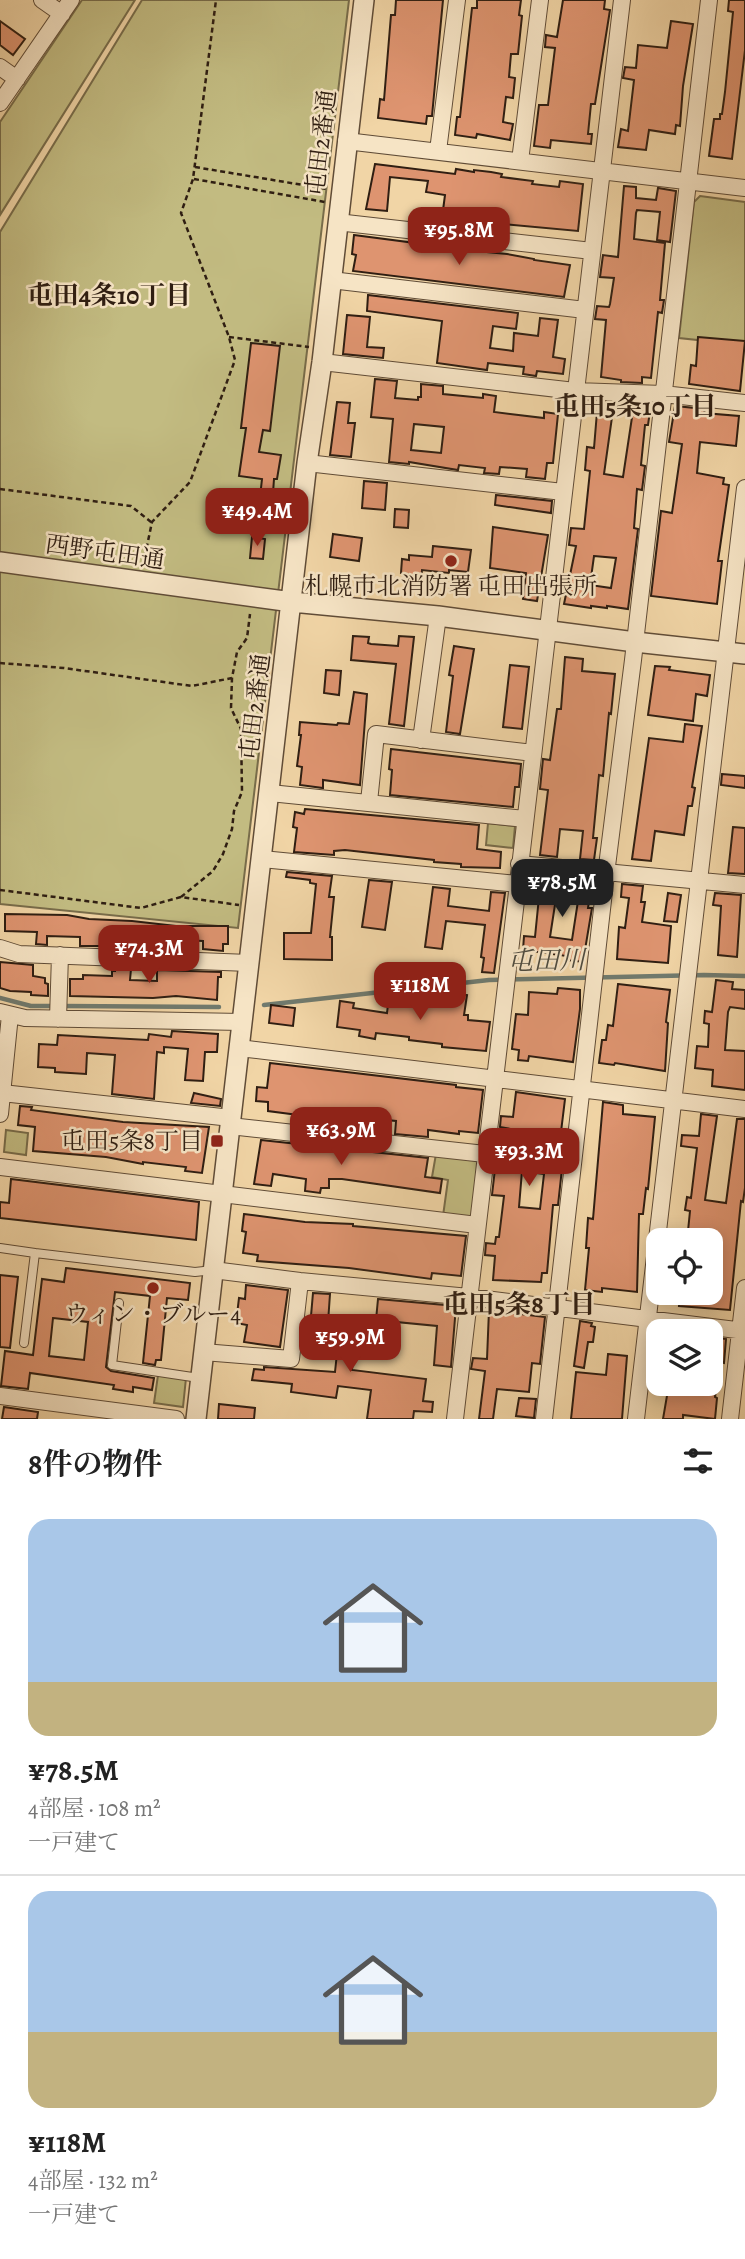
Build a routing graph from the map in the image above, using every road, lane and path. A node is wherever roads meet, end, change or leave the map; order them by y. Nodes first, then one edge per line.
1 (42, 0) edge
2 (216, 0) edge
3 (364, 0) edge
4 (457, 0) edge
5 (540, 0) edge
6 (622, 0) edge
7 (709, 0) edge
8 (66, 7) edge
9 (0, 67) edge
10 (17, 79) junction
11 (0, 103) edge
12 (346, 141) junction
13 (438, 151) junction
14 (520, 161) junction
15 (194, 167) junction
16 (601, 170) junction
17 (193, 179) junction
18 (688, 181) junction
19 (745, 188) edge
20 (338, 206) junction
21 (592, 251) junction
22 (331, 280) junction
23 (585, 310) junction
24 (229, 337) junction
25 (322, 355) junction
26 (575, 391) junction
27 (663, 394) junction
28 (745, 403) edge
29 (307, 463) junction
30 (745, 488) edge
31 (0, 489) edge
32 (563, 492) junction
33 (152, 522) junction
34 (0, 562) edge
35 (143, 566) dead end
36 (292, 602) junction
37 (250, 614) dead end
38 (438, 616) junction
39 (547, 629) junction
40 (635, 642) junction
41 (735, 652) edge
42 (0, 663) edge
43 (232, 678) junction
44 (421, 740) junction
45 (533, 753) junction
46 (270, 793) junction
47 (369, 802) junction
48 (525, 819) junction
49 (262, 859) junction
50 (519, 864) junction
51 (606, 874) junction
52 (699, 879) junction
53 (517, 884) junction
54 (745, 885) edge
55 (0, 890) edge
56 (181, 897) junction
57 (239, 905) dead end
58 (0, 948) edge
59 (60, 955) junction
60 (249, 963) junction
61 (5, 1014) edge
62 (58, 1019) junction
63 (242, 1022) junction
64 (239, 1048) junction
65 (495, 1080) junction
66 (581, 1090) junction
67 (2, 1093) junction
68 (673, 1100) junction
69 (745, 1109) edge
70 (0, 1114) edge
71 (231, 1122) junction
72 (485, 1154) junction
73 (0, 1167) edge
74 (222, 1195) junction
75 (477, 1225) junction
76 (0, 1248) edge
77 (35, 1253) junction
78 (213, 1270) junction
79 (300, 1281) junction
80 (745, 1288) edge
81 (469, 1297) junction
82 (119, 1303) dead end
83 (558, 1307) junction
84 (648, 1318) junction
85 (743, 1331) edge
86 (24, 1343) dead end
87 (203, 1352) junction
88 (200, 1378) junction
89 (0, 1396) edge
90 (176, 1419) edge
91 (196, 1419) edge
92 (454, 1419) edge
93 (544, 1419) edge
94 (636, 1419) edge
95 (730, 1419) edge

1 - 8 street
2 - 15 path
3 - 12 street, 屯田2番通
4 - 13 street
5 - 14 street
6 - 16 street
7 - 18 street
8 - 10 street
9 - 10 street
10 - 11 street
12 - 13 street
12 - 20 street, 屯田2番通
13 - 14 street
14 - 16 street
15 - 17 path
15 - 20 path
16 - 18 street
16 - 21 street
17 - 20 path
17 - 24 path
18 - 19 street
18 - 27 street
20 - 21 street
20 - 22 street, 屯田2番通
21 - 23 street
22 - 23 street
22 - 25 street, 屯田2番通
23 - 26 street
24 - 25 path
24 - 33 path
25 - 26 street
25 - 29 street, 屯田2番通
26 - 27 street
26 - 32 street
27 - 28 street
27 - 40 street
29 - 32 street
29 - 36 street, 屯田2番通
30 - 41 street
31 - 33 path
32 - 39 street
33 - 35 path
34 - 36 street, 西野屯田通
36 - 38 street, 西野屯田通
36 - 46 street, 屯田2番通
37 - 43 path
38 - 39 street, 西野屯田通
38 - 44 street
39 - 40 street, 西野屯田通
39 - 45 street
40 - 41 street, 西野屯田通
40 - 51 street
41 - 52 street
42 - 43 path
43 - 56 path
44 - 45 street
44 - 47 street
45 - 48 street
46 - 47 street
46 - 49 street, 屯田2番通
47 - 48 street
48 - 50 street
49 - 53 street
49 - 60 street, 屯田2番通
50 - 51 street
50 - 53 street
51 - 52 street
51 - 66 street
52 - 54 street
52 - 68 street
53 - 65 street
55 - 56 path
56 - 57 path
58 - 59 street
59 - 60 street
59 - 62 street
60 - 63 street, 屯田2番通
61 - 62 street
61 - 67 street
62 - 63 street
63 - 64 street, 屯田2番通
64 - 65 street
64 - 71 street, 屯田2番通
65 - 66 street
65 - 72 street
66 - 68 street
66 - 83 street
67 - 70 street
67 - 71 street
68 - 69 street
68 - 84 street
71 - 72 street
71 - 74 street, 屯田2番通
72 - 75 street
73 - 74 street
74 - 75 street
74 - 78 street, 屯田2番通
75 - 81 street
76 - 77 lane
77 - 78 lane
77 - 86 lane
78 - 79 street
78 - 87 street, 屯田2番通
79 - 81 street
79 - 87 street
80 - 85 street
81 - 83 street
81 - 92 street
82 - 88 lane
83 - 84 street
83 - 93 street
84 - 85 street
84 - 94 street
85 - 95 street
87 - 88 street, 屯田2番通
88 - 91 street, 屯田2番通
89 - 90 street

